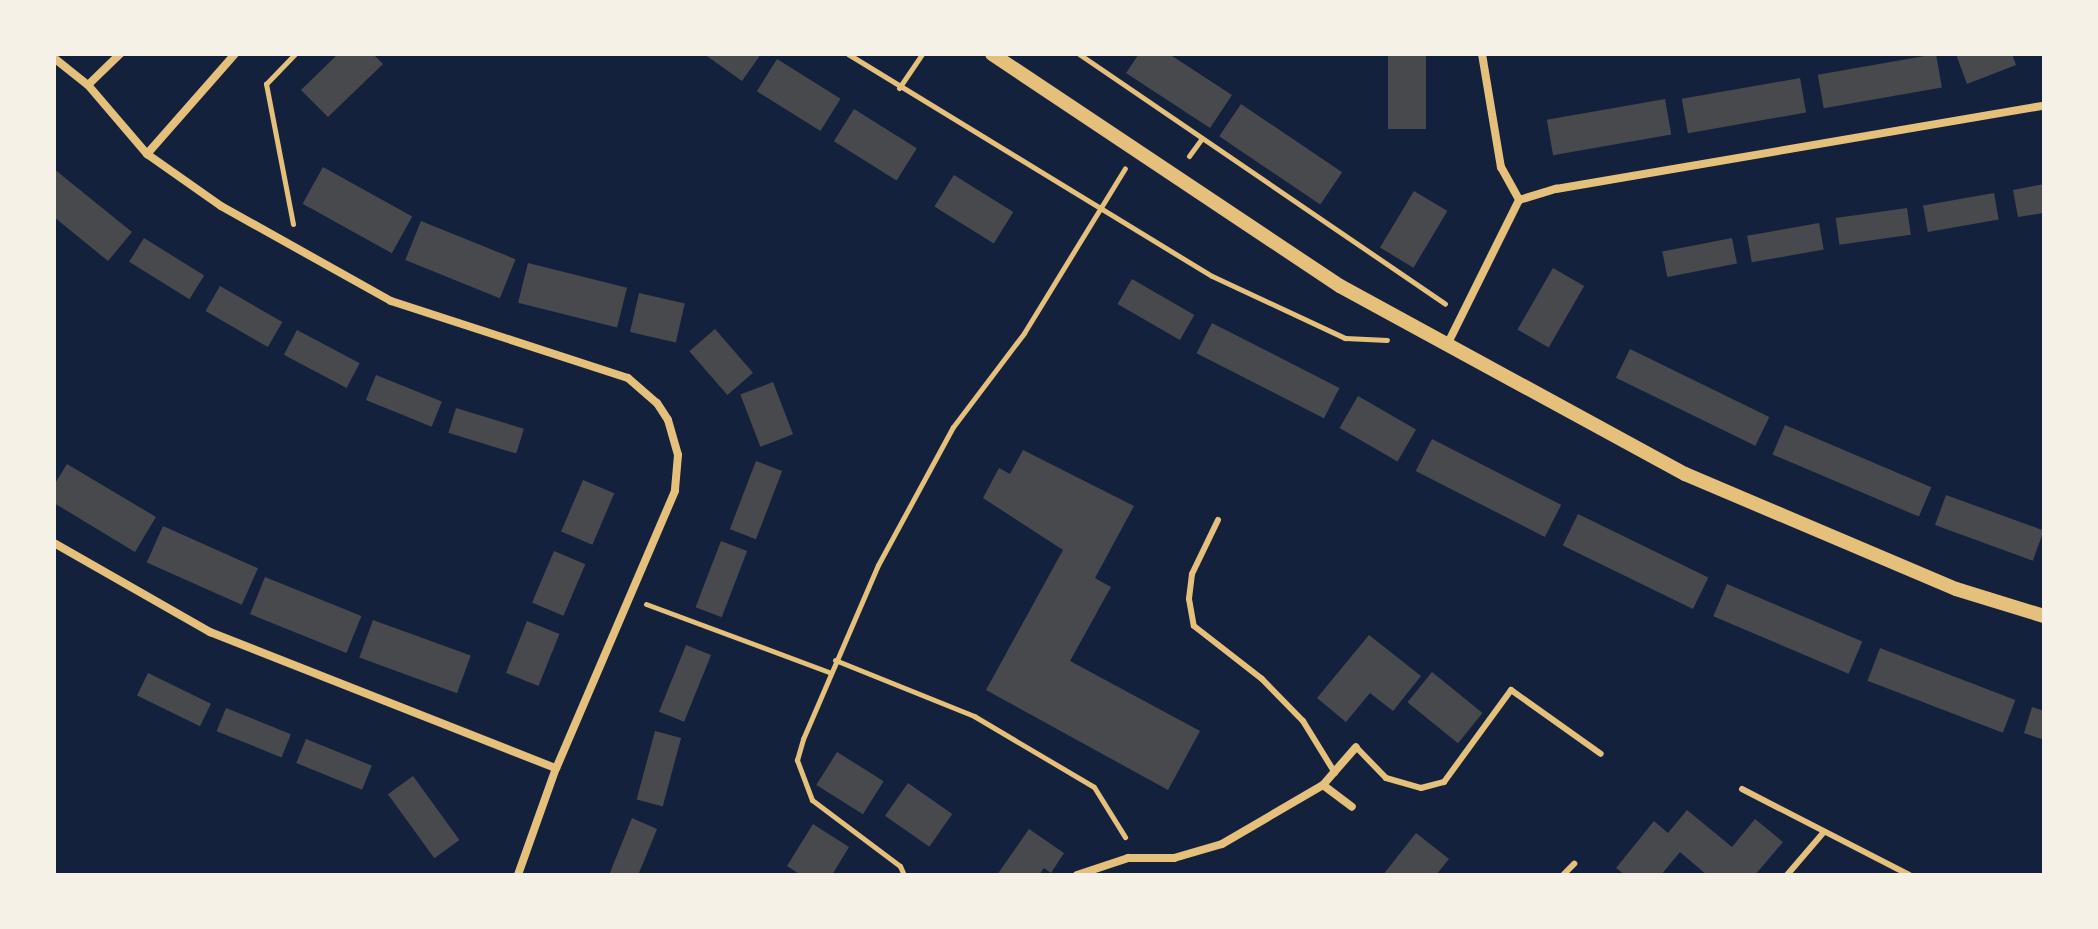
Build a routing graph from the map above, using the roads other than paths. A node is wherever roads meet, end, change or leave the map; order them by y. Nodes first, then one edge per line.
1 (120, 54) edge
2 (235, 54) edge
3 (992, 54) edge
4 (1482, 54) edge
5 (54, 58) edge
6 (88, 85) junction
7 (2044, 106) edge
8 (147, 154) junction
9 (1519, 200) junction
10 (1448, 343) junction
11 (1218, 520) dead end
12 (54, 543) edge
13 (2044, 616) edge
14 (1356, 747) joint
15 (1601, 754) dead end
16 (556, 768) junction
17 (1335, 773) junction
18 (1323, 785) junction
19 (1742, 789) dead end
20 (1352, 807) dead end
21 (1823, 833) junction
22 (1574, 864) dead end
23 (518, 875) edge
24 (1077, 875) edge
25 (1563, 875) edge
26 (1787, 875) edge
27 (1909, 875) edge

1 - 6 street
2 - 8 street
3 - 10 street
4 - 9 street
5 - 6 street
6 - 8 street
7 - 9 street
8 - 16 street
9 - 10 street
10 - 13 street
11 - 17 lane
12 - 16 street
14 - 15 lane
14 - 17 street
16 - 23 street
17 - 18 street
18 - 20 street
18 - 24 street
19 - 21 lane
21 - 26 lane
21 - 27 lane
22 - 25 lane

